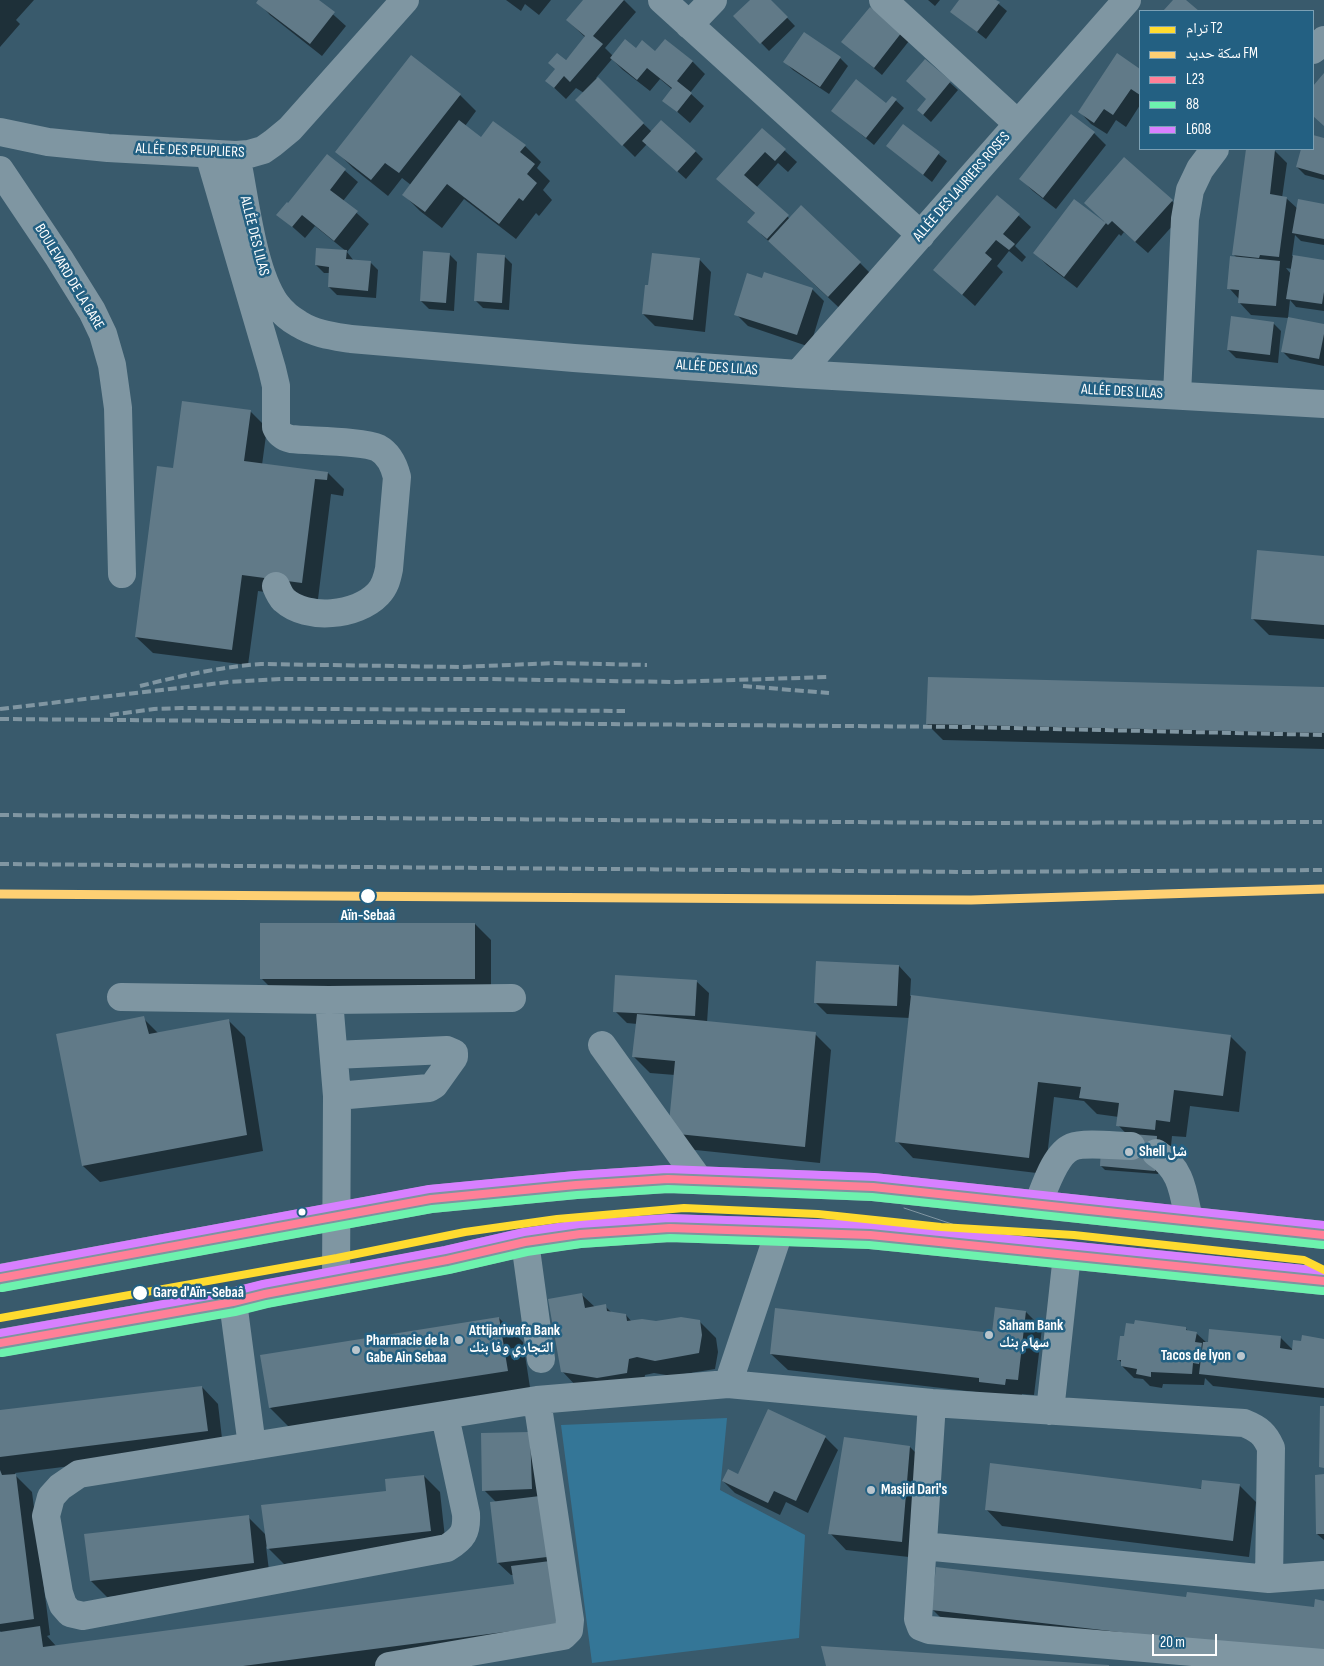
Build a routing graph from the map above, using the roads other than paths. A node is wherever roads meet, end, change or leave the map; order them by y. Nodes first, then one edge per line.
1 (662, 0) edge
2 (713, 0) edge
3 (883, 0) edge
4 (1126, 0) edge
5 (399, 2) edge
6 (689, 25) junction
7 (1324, 40) edge
8 (1314, 49) edge
9 (1017, 123) junction
10 (0, 132) edge
11 (1214, 150) edge
12 (209, 154) junction
13 (236, 155) junction
14 (0, 170) edge
15 (921, 235) junction
16 (798, 374) junction
17 (1177, 396) junction
18 (1324, 404) edge
19 (122, 574) dead end
20 (276, 586) dead end
21 (121, 997) dead end
22 (512, 998) dead end
23 (329, 1000) junction
24 (602, 1045) dead end
25 (334, 1055) junction
26 (337, 1096) junction
27 (699, 1180) junction
28 (1038, 1204) junction
29 (337, 1217) junction
30 (1189, 1220) junction
31 (779, 1232) junction
32 (1324, 1234) edge
33 (525, 1242) junction
34 (1067, 1255) junction
35 (0, 1278) edge
36 (336, 1280) junction
37 (1324, 1281) edge
38 (233, 1302) junction
39 (0, 1343) edge
40 (541, 1359) dead end
41 (728, 1384) junction
42 (537, 1400) junction
43 (932, 1403) junction
44 (1050, 1411) junction
45 (445, 1416) junction
46 (252, 1446) junction
47 (923, 1546) junction
48 (1324, 1575) edge
49 (1269, 1579) junction
50 (1324, 1663) edge
51 (389, 1666) edge

1 - 6 street
2 - 6 street
3 - 9 street
4 - 9 street, ALLÉE DES LAURIERS ROSES
5 - 13 street, ALLÉE DES PEUPLIERS
6 - 15 street
7 - 8 street
9 - 15 street, ALLÉE DES LAURIERS ROSES
10 - 12 street, ALLÉE DES PEUPLIERS
11 - 17 street
12 - 13 street, ALLÉE DES PEUPLIERS
12 - 20 street
13 - 16 street, ALLÉE DES LILAS
14 - 19 street, BOULEVARD DE LA GARE
15 - 16 street, ALLÉE DES LAURIERS ROSES
16 - 17 street, ALLÉE DES LILAS
17 - 18 street, ALLÉE DES LILAS
21 - 23 street
22 - 23 street
23 - 25 street
24 - 27 street
25 - 26 street
25 - 26 street
26 - 29 street
27 - 28 main road
27 - 29 main road
28 - 30 main road
28 - 30 street
29 - 35 main road
29 - 36 street
30 - 32 main road
31 - 33 main road
31 - 34 main road
31 - 41 street
33 - 36 main road
33 - 40 street
34 - 37 main road
34 - 44 street
36 - 38 main road
38 - 39 main road
38 - 46 street
41 - 42 street
41 - 43 street
42 - 45 street
42 - 51 street
43 - 44 street
43 - 47 street
44 - 49 street
45 - 46 street
45 - 46 street
47 - 49 street
47 - 50 street
48 - 49 street

